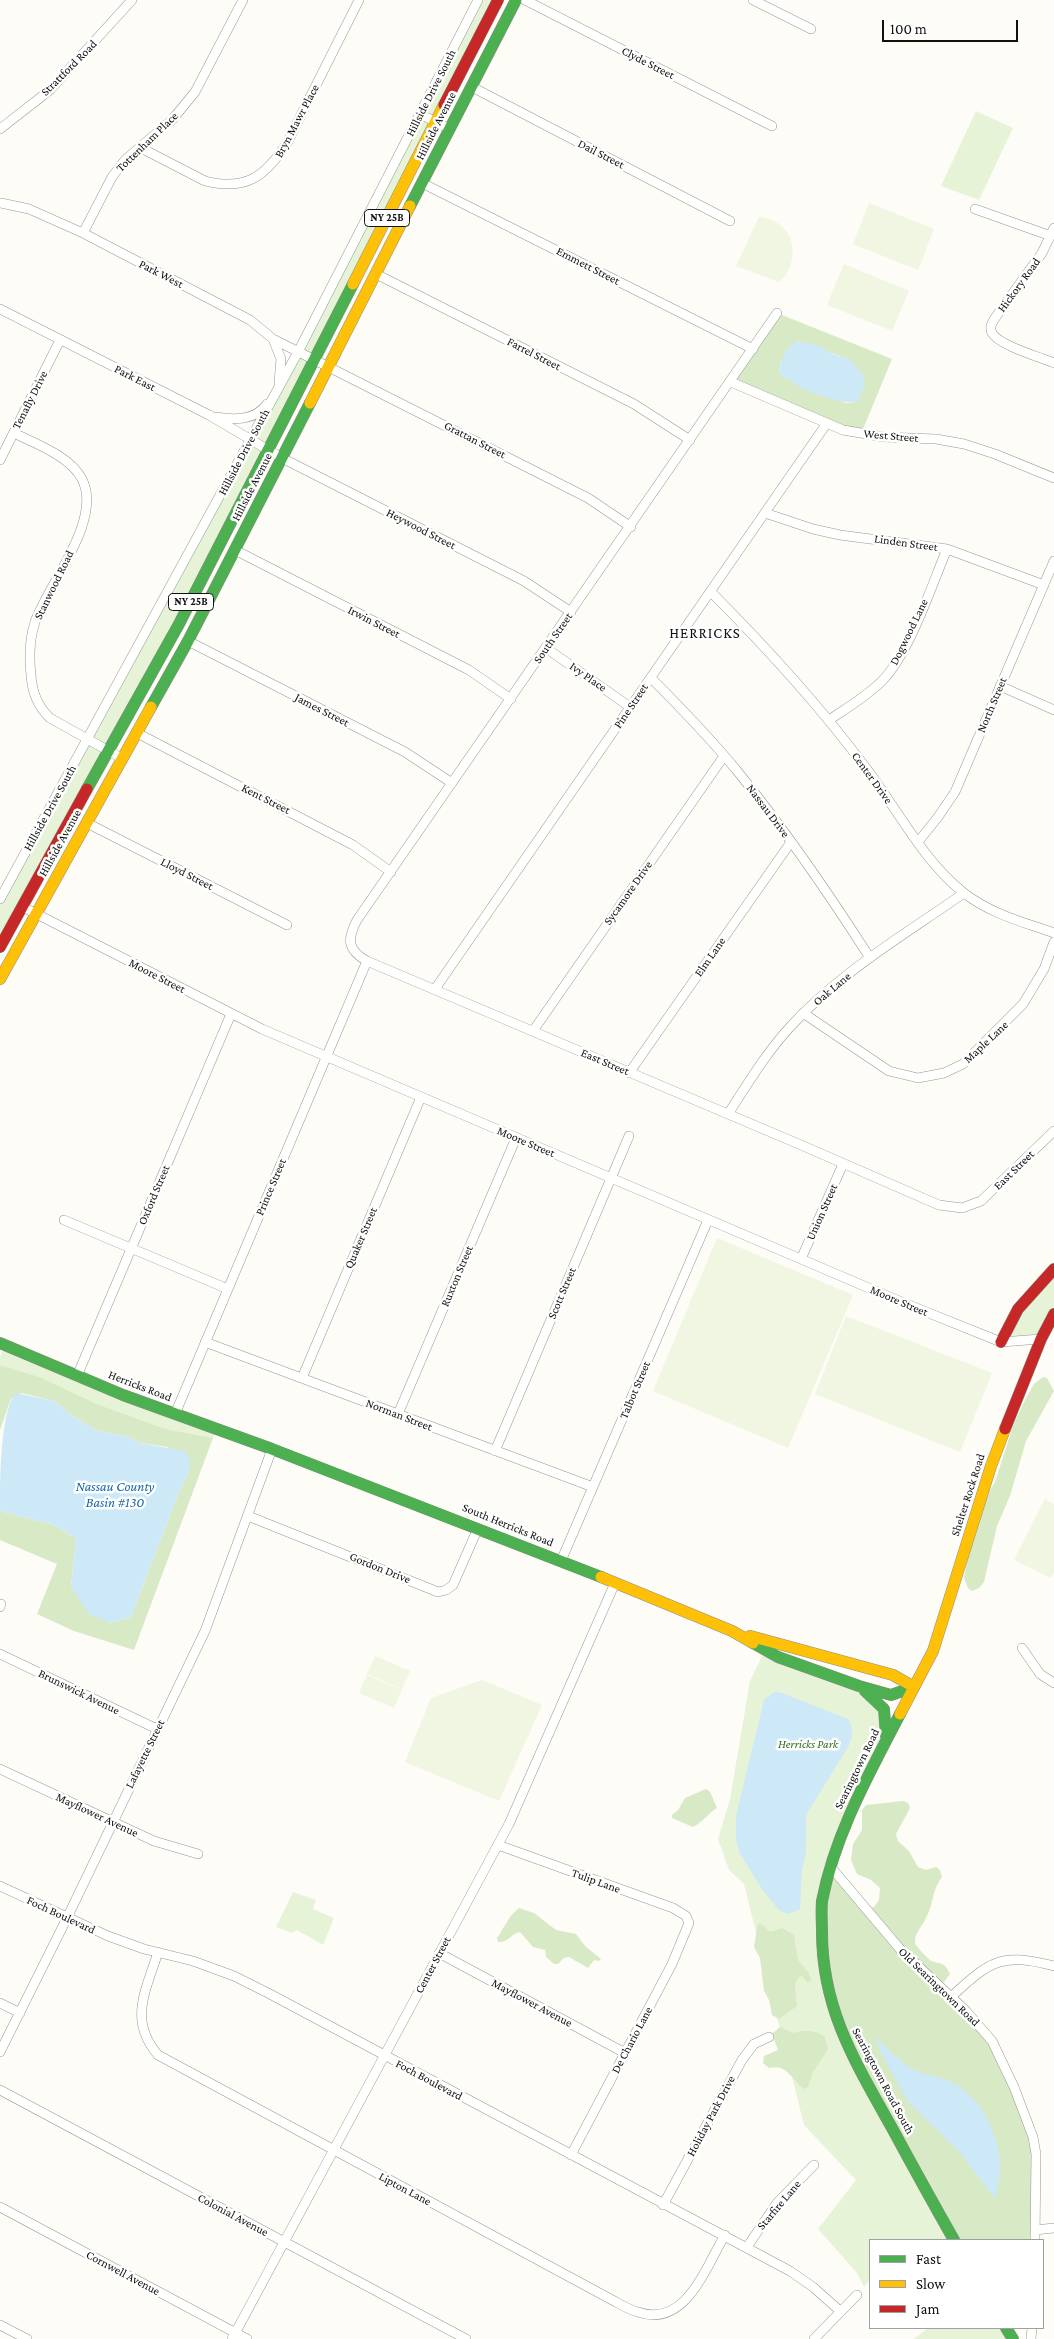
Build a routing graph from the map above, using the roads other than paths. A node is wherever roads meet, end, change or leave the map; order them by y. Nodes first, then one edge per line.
1 (132, 0) edge
2 (243, 0) edge
3 (359, 0) edge
4 (478, 0) edge
5 (498, 0) edge
6 (516, 0) edge
7 (525, 0) edge
8 (753, 0) edge
9 (811, 29) dead end
10 (472, 87) junction
11 (420, 114) junction
12 (436, 122) junction
13 (772, 126) dead end
14 (0, 129) edge
15 (450, 129) junction
16 (141, 148) junction
17 (422, 184) junction
18 (0, 205) edge
19 (975, 209) dead end
20 (730, 221) dead end
21 (1052, 232) edge
22 (82, 233) junction
23 (376, 274) junction
24 (0, 309) edge
25 (777, 314) dead end
26 (273, 339) junction
27 (60, 340) junction
28 (753, 349) junction
29 (298, 352) junction
30 (314, 360) junction
31 (1054, 363) edge
32 (329, 366) junction
33 (731, 382) junction
34 (276, 393) junction
35 (209, 415) junction
36 (827, 423) junction
37 (14, 433) junction
38 (250, 440) junction
39 (690, 440) junction
40 (268, 450) junction
41 (282, 458) junction
42 (0, 460) edge
43 (1054, 478) edge
44 (765, 513) junction
45 (631, 527) junction
46 (947, 549) junction
47 (235, 550) junction
48 (1054, 560) edge
49 (1044, 585) junction
50 (711, 592) junction
51 (571, 612) junction
52 (188, 641) junction
53 (546, 648) junction
54 (651, 678) junction
55 (1000, 686) junction
56 (510, 699) junction
57 (630, 707) junction
58 (1054, 710) edge
59 (829, 720) junction
60 (137, 733) junction
61 (88, 740) junction
62 (110, 752) junction
63 (724, 756) junction
64 (123, 759) junction
65 (452, 783) junction
66 (87, 824) junction
67 (791, 842) junction
68 (918, 842) junction
69 (391, 872) junction
70 (964, 893) junction
71 (0, 900) edge
72 (22, 907) junction
73 (36, 915) junction
74 (287, 925) dead end
75 (1054, 933) edge
76 (3, 935) edge
77 (1054, 942) edge
78 (20, 944) junction
79 (0, 947) edge
80 (870, 958) junction
81 (366, 961) junction
82 (0, 980) edge
83 (435, 989) junction
84 (804, 1013) junction
85 (231, 1014) junction
86 (533, 1032) junction
87 (326, 1057) junction
88 (630, 1072) junction
89 (421, 1097) junction
90 (728, 1114) junction
91 (1054, 1131) edge
92 (629, 1136) dead end
93 (516, 1138) junction
94 (843, 1164) junction
95 (611, 1178) junction
96 (64, 1220) dead end
97 (708, 1220) junction
98 (131, 1248) junction
99 (801, 1260) junction
100 (1054, 1269) edge
101 (228, 1290) junction
102 (1054, 1314) edge
103 (1042, 1339) junction
104 (206, 1342) junction
105 (1001, 1342) junction
106 (0, 1343) edge
107 (77, 1376) junction
108 (302, 1378) junction
109 (175, 1414) junction
110 (398, 1414) junction
111 (272, 1449) junction
112 (495, 1451) junction
113 (593, 1487) junction
114 (248, 1516) junction
115 (478, 1528) junction
116 (561, 1561) junction
117 (615, 1583) junction
118 (732, 1631) junction
119 (1022, 1648) dead end
120 (0, 1654) edge
121 (1054, 1683) edge
122 (859, 1686) junction
123 (914, 1688) junction
124 (157, 1729) junction
125 (886, 1740) junction
126 (0, 1769) edge
127 (113, 1822) junction
128 (498, 1846) junction
129 (198, 1854) dead end
130 (830, 1866) junction
131 (0, 1886) edge
132 (67, 1918) junction
133 (689, 1923) joint
134 (158, 1952) junction
135 (439, 1953) junction
136 (1054, 1966) edge
137 (951, 1997) junction
138 (0, 2003) edge
139 (20, 2013) junction
140 (769, 2037) dead end
141 (0, 2052) edge
142 (625, 2053) junction
143 (384, 2056) junction
144 (0, 2090) edge
145 (333, 2151) junction
146 (570, 2156) junction
147 (814, 2165) dead end
148 (663, 2205) junction
149 (0, 2207) edge
150 (1054, 2228) edge
151 (1035, 2230) junction
152 (725, 2235) junction
153 (953, 2239) edge
154 (1035, 2239) edge
155 (284, 2242) junction
156 (747, 2247) junction
157 (857, 2295) dead end
158 (840, 2311) junction
159 (0, 2325) edge
160 (234, 2336) edge
161 (27, 2339) edge
162 (247, 2339) edge
163 (466, 2339) edge
164 (814, 2339) edge

1 - 14 street, Strattford Road
2 - 16 street, Tottenham Place
3 - 16 street, Bryn Mawr Place
4 - 11 street, Hillside Drive South
5 - 12 main road, Hillside Avenue / NY 25B
6 - 10 main road, Hillside Avenue / NY 25B
7 - 13 street, Clyde Street
8 - 9 street
10 - 15 main road, Hillside Avenue / NY 25B
10 - 20 street, Dail Street
11 - 12 street
11 - 29 street, Hillside Drive South
12 - 15 street
12 - 30 main road, Hillside Avenue / NY 25B
15 - 17 main road, Hillside Avenue / NY 25B
16 - 22 street, Tottenham Place
17 - 23 main road, Hillside Avenue / NY 25B
17 - 28 street, Emmett Street
18 - 22 street, Park West
19 - 21 street
21 - 31 street, Hickory Road
22 - 26 street, Park West
23 - 32 main road, Hillside Avenue / NY 25B
23 - 39 street, Farrel Street
24 - 27 street, Park East
25 - 28 street, South Street
26 - 29 street, Park West
26 - 34 street
27 - 35 street, Park East
27 - 37 street, Tenafly Drive
28 - 33 street, South Street
29 - 30 street, Park West
29 - 34 street, Hillside Drive South
30 - 32 street, Grattan Street
30 - 40 main road, Hillside Avenue / NY 25B
32 - 41 main road, Hillside Avenue / NY 25B
32 - 45 street, Grattan Street
33 - 36 street, West Street
33 - 39 street, South Street
34 - 35 street
34 - 38 street, Hillside Drive South
35 - 38 street, Park East
36 - 43 street, West Street
36 - 44 street, Pine Street
37 - 42 street, Tenafly Drive
37 - 61 street, Stanwood Road
38 - 40 street, Park East
38 - 61 street, Hillside Drive South
39 - 45 street, South Street
40 - 41 street, Heywood Street
40 - 62 main road, Hillside Avenue / NY 25B
41 - 47 main road, Hillside Avenue / NY 25B
41 - 51 street, Heywood Street
44 - 46 street, Linden Street
44 - 50 street, Pine Street
45 - 51 street, South Street
46 - 49 street, Linden Street
46 - 59 street, Dogwood Lane
47 - 52 main road, Hillside Avenue / NY 25B
47 - 56 street, Irwin Street
48 - 49 street, North Street
49 - 55 street, North Street
50 - 54 street, Pine Street
50 - 59 street, Center Drive
51 - 53 street, South Street
52 - 60 main road, Hillside Avenue / NY 25B
52 - 65 street, James Street
53 - 56 street, South Street
53 - 57 street, Ivy Place
54 - 57 street, Pine Street
54 - 63 street, Nassau Drive
55 - 58 street
55 - 68 street, North Street
56 - 65 street, South Street
57 - 83 street, Pine Street
59 - 68 street, Center Drive
60 - 64 main road, Hillside Avenue / NY 25B
60 - 69 street, Kent Street
61 - 62 street, Stanwood Road
61 - 71 street, Hillside Drive South
62 - 64 street, Stanwood Road
62 - 72 main road, Hillside Avenue / NY 25B
63 - 67 street, Nassau Drive
63 - 86 street, Sycamore Drive
64 - 66 main road, Hillside Avenue / NY 25B
65 - 69 street, South Street
66 - 73 main road, Hillside Avenue / NY 25B
66 - 74 street, Lloyd Street
67 - 80 street, Nassau Drive
67 - 88 street, Elm Lane
68 - 70 street, Center Drive
69 - 81 street, South Street
70 - 75 street, Center Drive
70 - 80 street, Oak Lane
72 - 73 street, Moore Street
72 - 76 main road, Hillside Avenue / NY 25B
73 - 78 main road, Hillside Avenue / NY 25B
73 - 85 street, Moore Street
76 - 78 street
76 - 79 main road, Hillside Avenue / NY 25B
77 - 84 street, Maple Lane
78 - 82 main road, Hillside Avenue / NY 25B
80 - 84 street, Oak Lane
81 - 83 street, East Street
81 - 87 street, Prince Street
83 - 86 street, East Street
84 - 90 street, Oak Lane
85 - 87 street, Moore Street
85 - 98 street, Oxford Street
86 - 88 street, East Street
87 - 89 street, Moore Street
87 - 101 street, Prince Street
88 - 90 street, East Street
89 - 93 street, Moore Street
89 - 108 street, Quaker Street
90 - 94 street, East Street
91 - 94 street, East Street
92 - 95 street, Scott Street
93 - 95 street, Moore Street
93 - 110 street, Ruxton Street
94 - 99 street, Union Street
95 - 97 street, Moore Street
95 - 112 street, Scott Street
96 - 98 street
97 - 99 street, Moore Street
97 - 113 street, Talbot Street
98 - 101 street
98 - 107 street, Oxford Street
99 - 105 street, Moore Street
100 - 105 main road
101 - 104 street, Prince Street
102 - 103 main road, Shelter Rock Road
103 - 105 street, Moore Street
103 - 123 main road, Shelter Rock Road
104 - 108 street, Norman Street
104 - 109 street, Prince Street
106 - 107 main road, Herricks Road
107 - 109 main road, Herricks Road
108 - 110 street, Norman Street
109 - 111 main road, Herricks Road
110 - 112 street, Norman Street
111 - 114 street, Lafayette Street
111 - 115 main road, South Herricks Road
112 - 113 street, Norman Street
113 - 116 street, Talbot Street
114 - 115 street, Gordon Drive
114 - 124 street, Lafayette Street
115 - 116 main road, South Herricks Road
116 - 117 main road, South Herricks Road
117 - 118 main road, South Herricks Road
117 - 128 street, Center Street
118 - 122 main road, South Herricks Road
118 - 123 main road, South Herricks Road
119 - 121 street
120 - 124 street, Brunswick Avenue
122 - 123 main road, South Herricks Road
122 - 125 main road
123 - 125 main road, Searingtown Road
124 - 127 street, Lafayette Street
125 - 130 main road, Searingtown Road
126 - 127 street, Mayflower Avenue
127 - 129 street, Mayflower Avenue
127 - 132 street, Lafayette Street
128 - 133 street, Tulip Lane
128 - 135 street, Center Street
130 - 137 street, Old Searingtown Road
130 - 153 main road, Searingtown Road South
131 - 132 street, Foch Boulevard
132 - 134 street, Foch Boulevard
132 - 139 street, Lafayette Street
133 - 142 street, De Chario Lane
134 - 143 street, Foch Boulevard
134 - 145 street, Lipton Lane
135 - 142 street, Mayflower Avenue
135 - 143 street, Center Street
136 - 137 street
137 - 151 street, Old Searingtown Road
138 - 139 street
139 - 141 street, Lafayette Street
140 - 148 street, Holiday Park Drive
142 - 146 street, De Chario Lane
143 - 145 street, Center Street
143 - 146 street, Foch Boulevard
144 - 155 street, Colonial Avenue
145 - 152 street, Lipton Lane
145 - 155 street, Center Street
146 - 148 street, Foch Boulevard
147 - 156 street, Starfire Lane
148 - 152 street, Foch Boulevard
149 - 160 street, Cornwell Avenue
150 - 151 street
151 - 154 street, Old Searingtown Road
152 - 156 street, Foch Boulevard
155 - 160 street, Center Street
155 - 163 street, Colonial Avenue
156 - 158 street, Foch Boulevard
157 - 158 street
158 - 164 street
159 - 161 street
160 - 162 street, Cornwell Avenue

